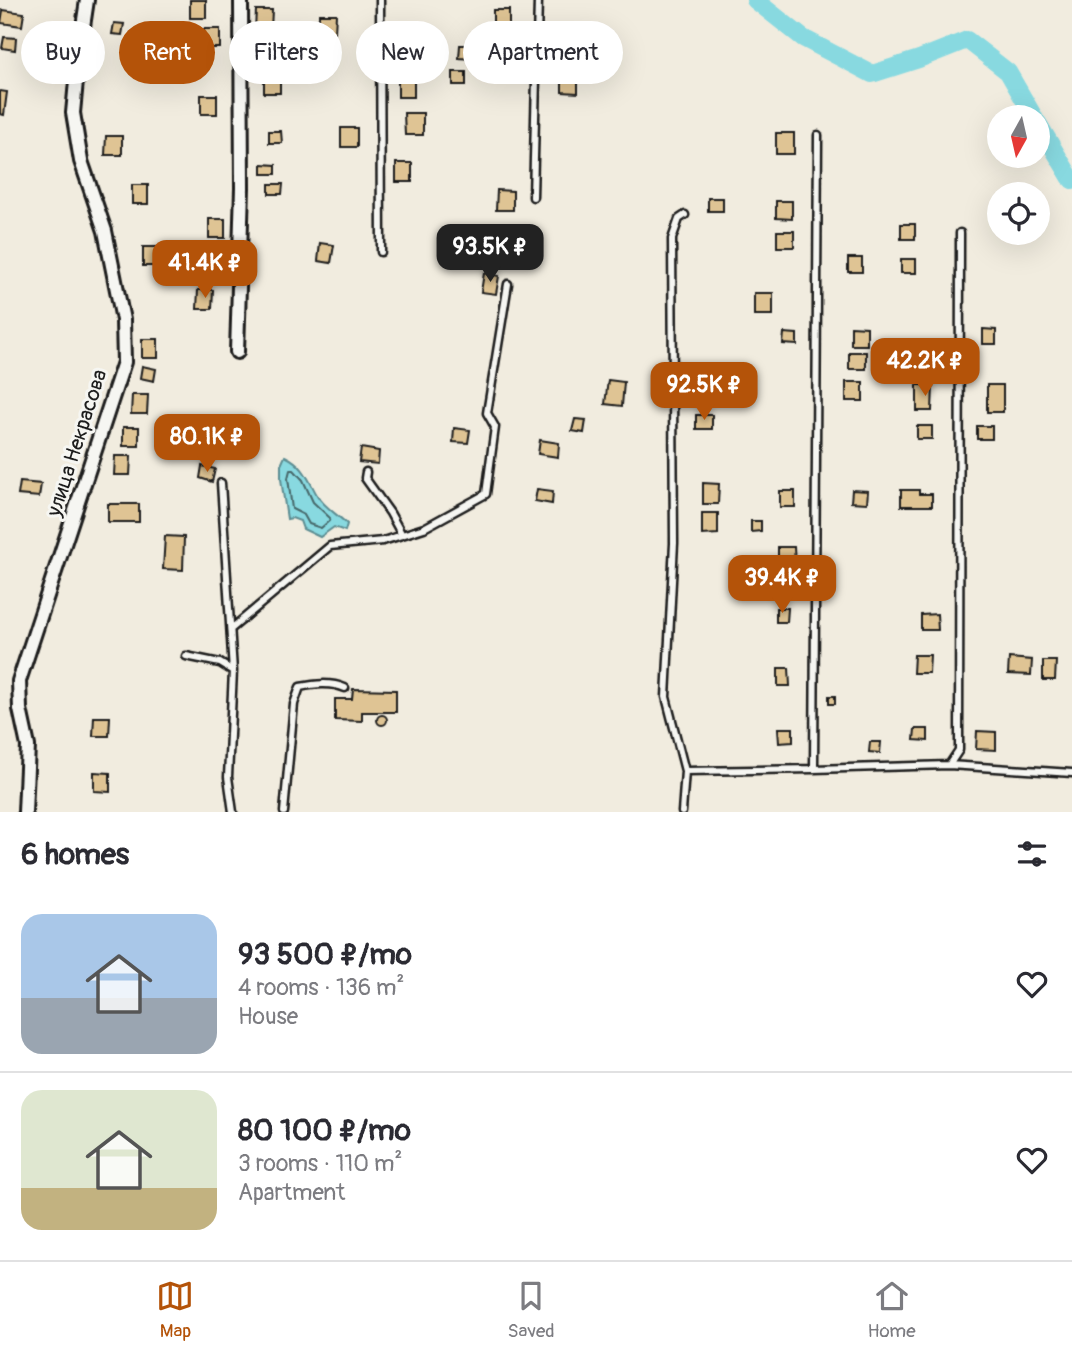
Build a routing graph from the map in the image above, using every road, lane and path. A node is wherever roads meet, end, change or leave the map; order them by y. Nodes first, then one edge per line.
1 (87, 0) edge
2 (241, 0) edge
3 (380, 0) edge
4 (538, 0) edge
5 (818, 135) dead end
6 (533, 197) dead end
7 (685, 215) dead end
8 (960, 233) dead end
9 (380, 252) dead end
10 (508, 284) dead end
11 (237, 352) dead end
12 (366, 472) dead end
13 (221, 483) dead end
14 (401, 535) junction
15 (231, 629) junction
16 (186, 656) dead end
17 (233, 671) junction
18 (345, 688) dead end
19 (949, 765) junction
20 (814, 769) junction
21 (685, 771) junction
22 (1072, 773) edge
23 (25, 812) edge
24 (233, 812) edge
25 (284, 812) edge
26 (682, 812) edge

1 - 23 street, улица Некрасова
2 - 11 street
3 - 9 lane
4 - 6 lane
5 - 20 lane
7 - 21 lane
8 - 19 lane
10 - 14 lane
12 - 14 lane
13 - 15 lane
14 - 15 lane
15 - 17 lane
16 - 17 lane
17 - 24 lane
18 - 25 lane
19 - 20 lane
19 - 22 lane
20 - 21 lane
21 - 26 lane

